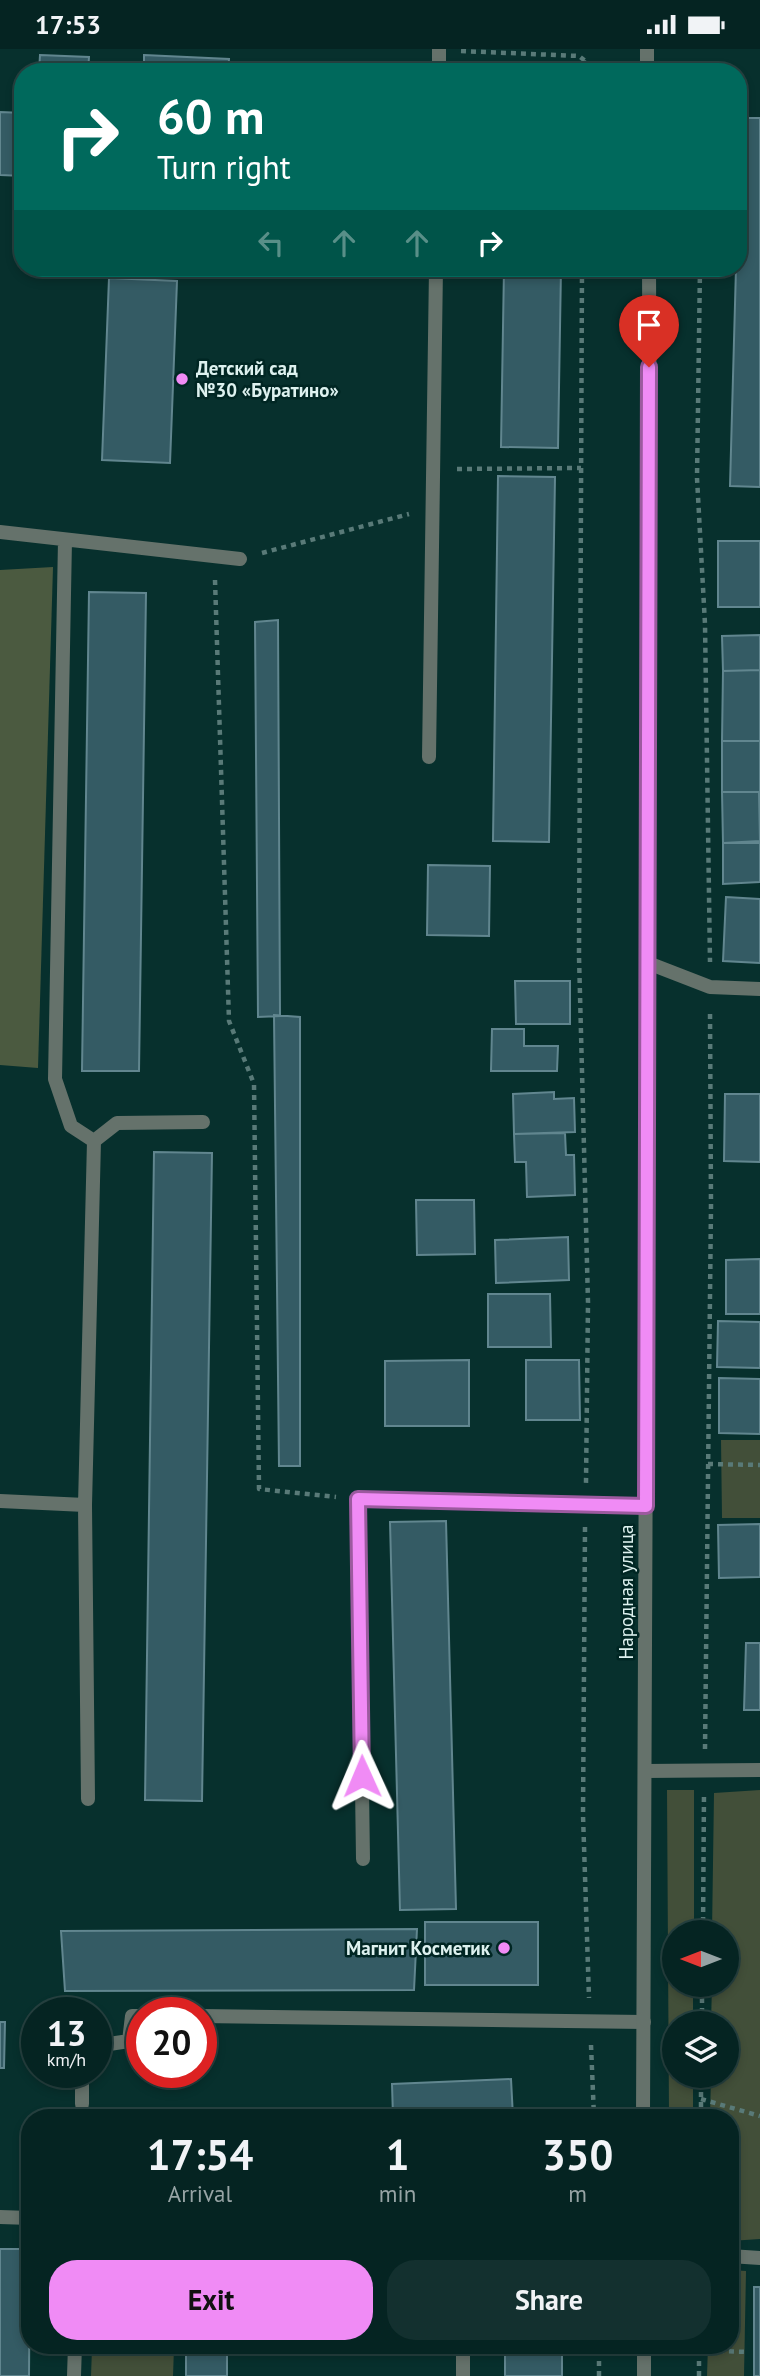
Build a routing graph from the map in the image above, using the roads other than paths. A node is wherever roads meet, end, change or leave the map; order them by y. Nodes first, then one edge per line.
1 (436, 277) edge
2 (649, 277) edge
3 (0, 532) edge
4 (65, 540) junction
5 (240, 559) road end
6 (429, 757) dead end
7 (648, 963) junction
8 (760, 989) edge
9 (203, 1122) dead end
10 (94, 1141) junction
11 (0, 1501) edge
12 (85, 1505) junction
13 (646, 1506) junction
14 (760, 1770) edge
15 (645, 1771) junction
16 (88, 1799) dead end
17 (363, 1859) dead end
18 (217, 2017) edge
19 (644, 2022) junction
20 (82, 2088) edge
21 (82, 2104) dead end
22 (643, 2109) edge
23 (0, 2217) edge
24 (21, 2218) edge
25 (739, 2257) edge
26 (760, 2258) edge
27 (75, 2354) edge
28 (463, 2354) edge
29 (644, 2354) edge
30 (74, 2376) edge
31 (463, 2376) edge
32 (644, 2376) edge

1 - 6 street
2 - 7 street, Народная улица
3 - 4 street
4 - 5 street
4 - 10 street
7 - 8 street
7 - 13 street, Народная улица
9 - 10 street
10 - 12 street
11 - 12 street
12 - 16 street
13 - 15 street, Народная улица
13 - 17 street
14 - 15 street
15 - 19 street, Народная улица
18 - 19 street
19 - 22 street, Народная улица
20 - 21 street
23 - 24 street
25 - 26 street
27 - 30 street
28 - 31 street
29 - 32 street

